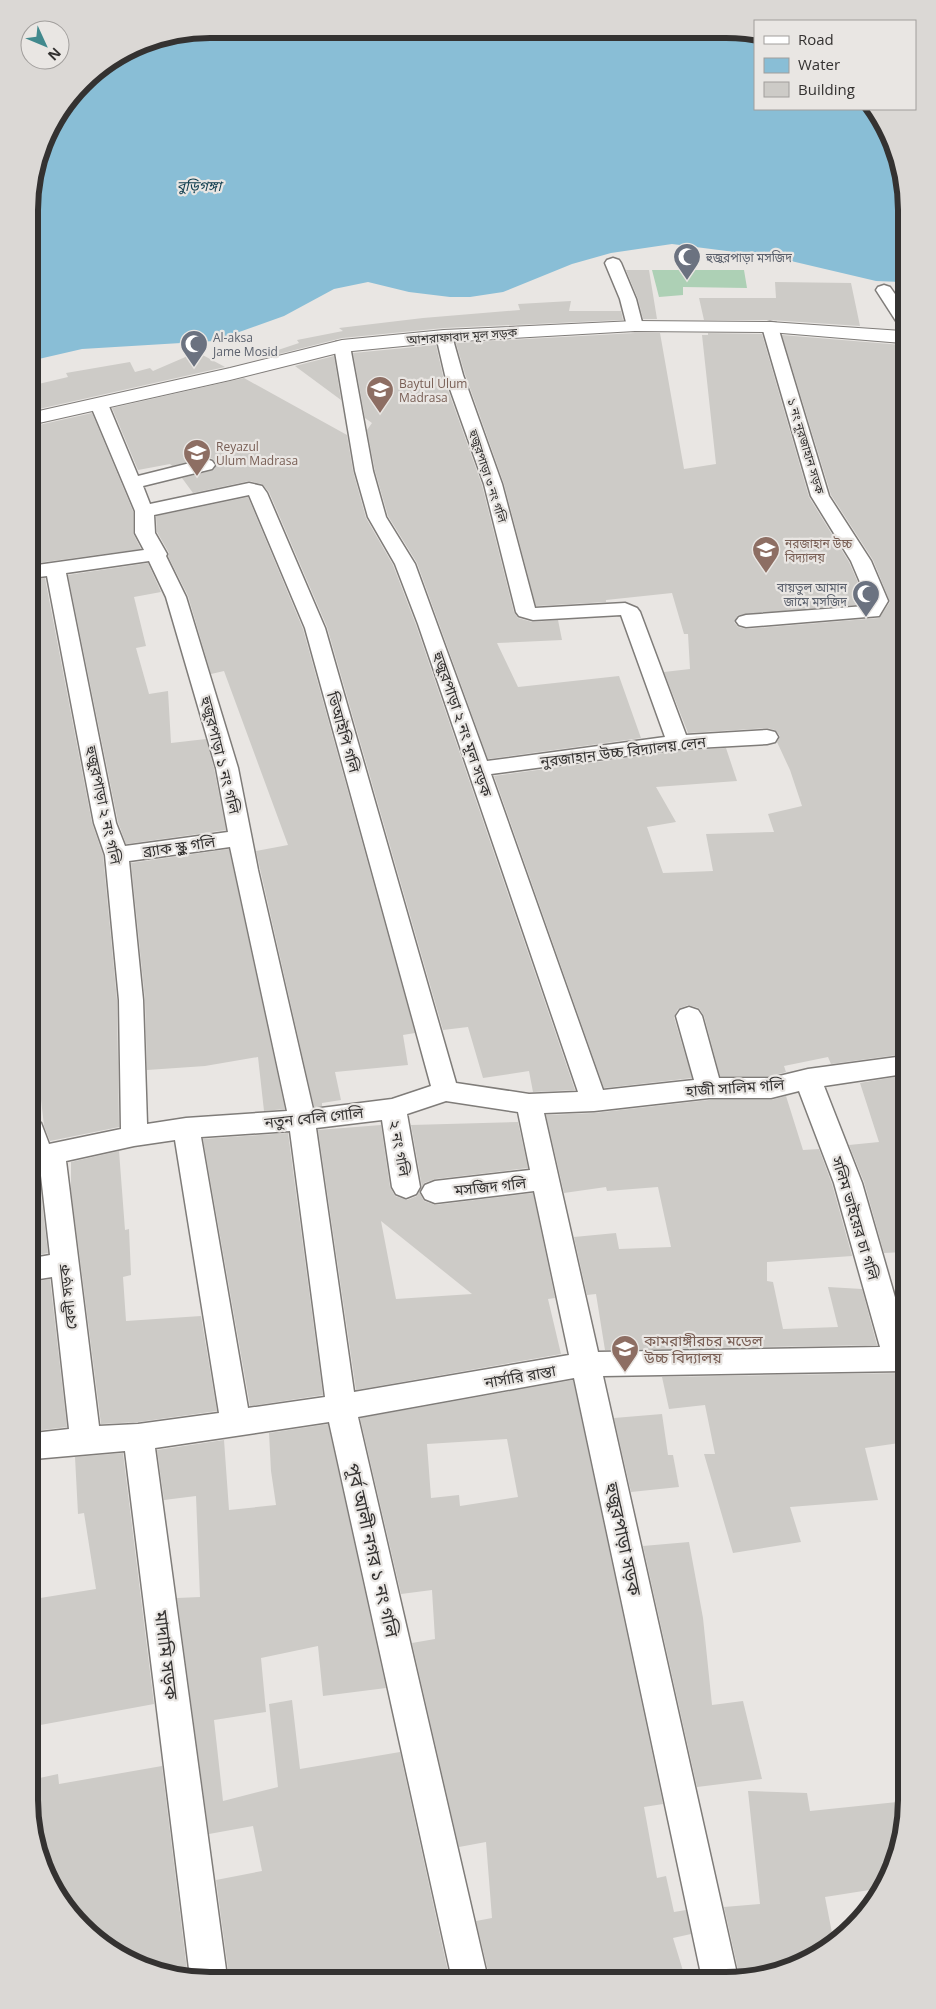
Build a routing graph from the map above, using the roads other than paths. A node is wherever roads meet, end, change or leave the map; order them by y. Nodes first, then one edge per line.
1 (613, 263) dead end
2 (884, 290) dead end
3 (898, 311) edge
4 (636, 326) junction
5 (770, 327) junction
6 (444, 336) junction
7 (898, 337) edge
8 (342, 346) junction
9 (98, 404) junction
10 (38, 417) edge
11 (206, 465) dead end
12 (131, 483) junction
13 (144, 511) junction
14 (157, 554) junction
15 (55, 567) junction
16 (38, 570) edge
17 (746, 621) dead end
18 (767, 737) dead end
19 (678, 742) junction
20 (480, 769) junction
21 (241, 838) junction
22 (117, 855) junction
23 (689, 1016) dead end
24 (898, 1066) edge
25 (808, 1079) junction
26 (709, 1088) junction
27 (444, 1091) junction
28 (594, 1101) junction
29 (529, 1104) junction
30 (393, 1109) junction
31 (302, 1120) junction
32 (186, 1128) junction
33 (134, 1136) junction
34 (41, 1156) edge
35 (546, 1179) junction
36 (406, 1187) dead end
37 (435, 1192) dead end
38 (63, 1264) junction
39 (38, 1268) edge
40 (898, 1346) edge
41 (898, 1359) edge
42 (585, 1364) junction
43 (341, 1407) junction
44 (236, 1423) junction
45 (138, 1438) junction
46 (85, 1440) junction
47 (38, 1446) edge
48 (208, 1972) edge
49 (469, 1972) edge
50 (719, 1972) edge

1 - 4 street
2 - 3 street
4 - 5 street, আশরাফাবাদ মূল সড়ক
4 - 6 street, আশরাফাবাদ মূল সড়ক
5 - 7 street, আশরাফাবাদ মূল সড়ক
5 - 17 street, ১ নং নূরজাহান সড়ক
6 - 8 street, আশরাফাবাদ মূল সড়ক
6 - 19 street, হুজুরপাড়া ৩ নং গলি
8 - 9 street, আশরাফাবাদ মূল সড়ক
8 - 20 street, হুজুরপাড়া ২ নং মূল সড়ক
9 - 10 street, আশরাফাবাদ মূল সড়ক
9 - 12 street, হুজুরপাড়া ১ নং গলি
11 - 12 street
12 - 13 street, হুজুরপাড়া ১ নং গলি
13 - 14 street, হুজুরপাড়া ১ নং গলি
13 - 27 street, ভিআইপি গলি
14 - 15 street
14 - 21 street, হুজুরপাড়া ১ নং গলি
15 - 16 street
15 - 22 street, হুজুরপাড়া ২ নং গলি
18 - 19 street, নুরজাহান উচ্চ বিদ্যালয় লেন
19 - 20 street, নুরজাহান উচ্চ বিদ্যালয় লেন
20 - 28 street, হুজুরপাড়া ২ নং মূল সড়ক
21 - 22 street, ব্র্যাক স্কুল গলি
21 - 31 street, হুজুরপাড়া ১ নং গলি
22 - 33 street, হুজুরপাড়া ২ নং গলি
23 - 26 street
24 - 25 street, হাজী সালিম গলি
25 - 26 street, হাজী সালিম গলি
25 - 40 street, সলিম ভাইয়ের চা গলি
26 - 28 street, হাজী সালিম গলি
27 - 29 street, নতুন বেলি গোলি
27 - 30 street, নতুন বেলি গোলি
28 - 29 street, নতুন বেলি গোলি
29 - 35 street, হুজুরপাড়া সড়ক
30 - 31 street, নতুন বেলি গোলি
30 - 36 street, ২ নং গলি
31 - 32 street, নতুন বেলি গোলি
31 - 43 street, পূর্ব আলী নগর ১ নং গলি
32 - 33 street, নতুন বেলি গোলি
32 - 44 street
33 - 34 street, নতুন বেলি গোলি
34 - 38 street, বেলী সড়ক
35 - 37 street, মসজিদ গলি
35 - 42 street, হুজুরপাড়া সড়ক
38 - 39 street
38 - 46 street, বেলী সড়ক
41 - 42 street, নার্সারি রাস্তা
42 - 43 street, নার্সারি রাস্তা
42 - 50 street, হুজুরপাড়া সড়ক
43 - 44 street, নার্সারি রাস্তা
43 - 49 street, পূর্ব আলী নগর ১ নং গলি
44 - 45 street, নার্সারি রাস্তা
45 - 46 street
45 - 48 street, মাদামি সড়ক
46 - 47 street

